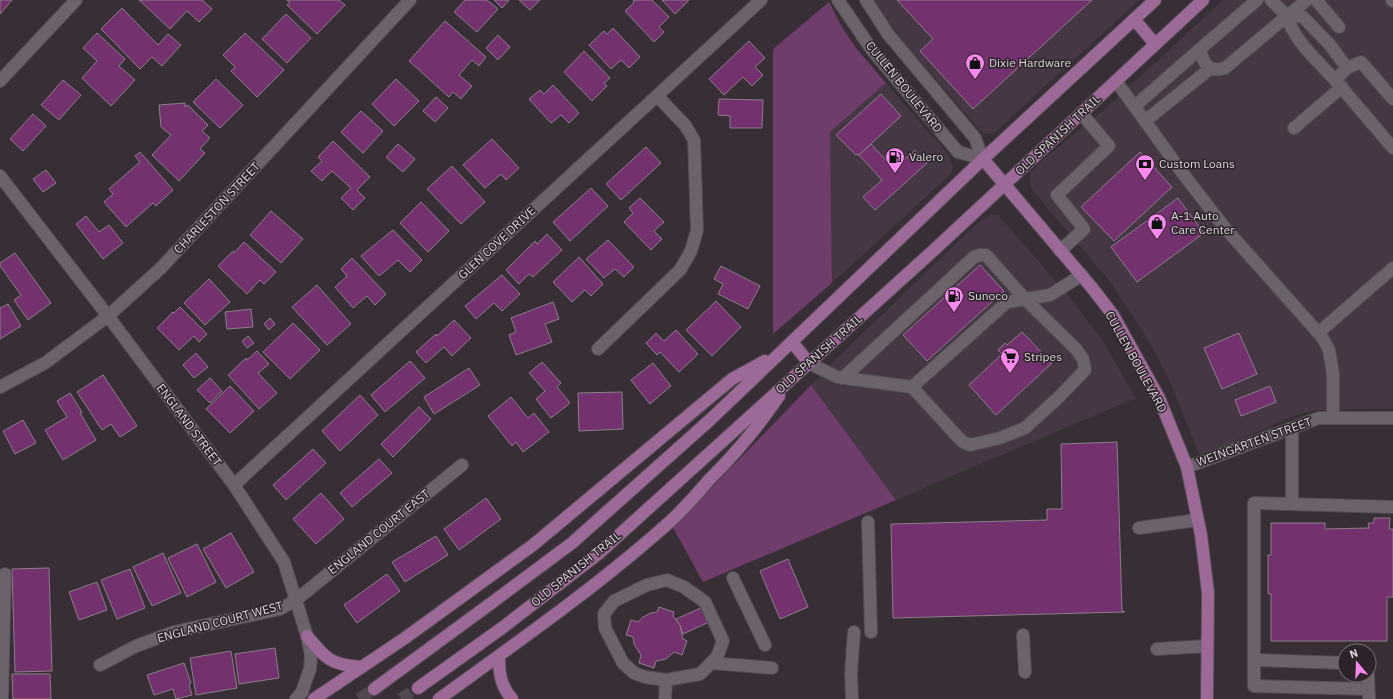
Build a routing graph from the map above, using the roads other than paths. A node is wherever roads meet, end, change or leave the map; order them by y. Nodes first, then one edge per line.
1 (76, 0) edge
2 (410, 0) edge
3 (761, 0) edge
4 (838, 0) edge
5 (866, 0) edge
6 (1155, 0) edge
7 (1203, 0) edge
8 (1257, 0) edge
9 (1271, 0) edge
10 (1307, 0) edge
11 (1316, 0) edge
12 (1287, 16) junction
13 (1134, 19) junction
14 (1339, 27) dead end
15 (1155, 44) junction
16 (1200, 49) junction
17 (1211, 68) junction
18 (1347, 68) junction
19 (0, 81) edge
20 (1116, 81) junction
21 (1338, 84) junction
22 (657, 96) junction
23 (1393, 99) edge
24 (1135, 106) junction
25 (1081, 113) junction
26 (1145, 121) junction
27 (1294, 128) dead end
28 (1393, 148) edge
29 (983, 159) junction
30 (0, 176) edge
31 (1004, 185) junction
32 (1060, 251) junction
33 (1393, 268) edge
34 (1082, 275) junction
35 (1025, 299) junction
36 (108, 316) junction
37 (1318, 333) junction
38 (792, 342) junction
39 (598, 349) dead end
40 (780, 353) junction
41 (809, 363) junction
42 (843, 378) junction
43 (790, 381) junction
44 (0, 387) edge
45 (912, 387) junction
46 (1333, 418) junction
47 (1393, 418) edge
48 (1292, 428) junction
49 (462, 465) dead end
50 (1187, 467) junction
51 (234, 485) junction
52 (1292, 504) junction
53 (1393, 507) edge
54 (1197, 520) junction
55 (868, 522) dead end
56 (1139, 528) dead end
57 (5, 574) dead end
58 (733, 578) dead end
59 (296, 600) junction
60 (854, 632) dead end
61 (871, 632) dead end
62 (307, 636) junction
63 (1023, 636) dead end
64 (765, 645) dead end
65 (1207, 646) junction
66 (1157, 649) dead end
67 (499, 657) junction
68 (1254, 660) junction
69 (1337, 662) edge
70 (711, 663) junction
71 (100, 665) dead end
72 (362, 667) junction
73 (772, 668) dead end
74 (1025, 672) dead end
75 (666, 680) junction
76 (1368, 683) edge
77 (418, 688) tunnel mouth
78 (374, 689) tunnel mouth
79 (1369, 694) edge
80 (2, 699) edge
81 (296, 699) edge
82 (314, 699) edge
83 (439, 699) edge
84 (512, 699) edge
85 (665, 699) edge
86 (852, 699) edge
87 (1207, 699) edge

1 - 19 street
2 - 36 street, CHARLESTON STREET
3 - 22 street, GLEN COVE DRIVE
4 - 29 street, CULLEN BOULEVARD
5 - 29 street, CULLEN BOULEVARD
6 - 13 main road, OLD SPANISH TRAIL
7 - 15 main road, OLD SPANISH TRAIL
8 - 16 street
9 - 12 street
10 - 12 street
11 - 14 street
12 - 17 street
12 - 18 street
12 - 21 street
13 - 15 main road
13 - 29 main road, OLD SPANISH TRAIL
15 - 20 main road, OLD SPANISH TRAIL
16 - 17 street
16 - 24 street
17 - 26 street
18 - 21 street
18 - 23 street
20 - 24 street
20 - 25 main road, OLD SPANISH TRAIL
21 - 27 street
21 - 28 street
22 - 39 street
22 - 51 street, GLEN COVE DRIVE
24 - 26 street
25 - 31 main road, OLD SPANISH TRAIL
25 - 32 street
26 - 37 street
29 - 31 main road, CULLEN BOULEVARD
29 - 38 main road, OLD SPANISH TRAIL
30 - 36 street, ENGLAND STREET
31 - 32 main road, CULLEN BOULEVARD
31 - 41 main road, OLD SPANISH TRAIL
32 - 34 main road, CULLEN BOULEVARD
33 - 37 street
34 - 35 street
34 - 50 main road, CULLEN BOULEVARD
35 - 42 street
35 - 45 street
35 - 45 street
36 - 44 street, CHARLESTON STREET
36 - 51 street, ENGLAND STREET
37 - 46 street
38 - 40 main road, OLD SPANISH TRAIL
38 - 41 main road
40 - 72 main road
40 - 78 main road, OLD SPANISH TRAIL
41 - 42 street
41 - 43 main road, OLD SPANISH TRAIL
42 - 45 street
43 - 67 main road
43 - 77 main road, OLD SPANISH TRAIL
46 - 47 street, WEINGARTEN STREET
46 - 48 street, WEINGARTEN STREET
48 - 50 street, WEINGARTEN STREET
48 - 52 street
49 - 59 street, ENGLAND COURT EAST
50 - 54 main road, CULLEN BOULEVARD
51 - 59 street, ENGLAND STREET
52 - 53 street
52 - 68 street
54 - 56 street
54 - 65 main road, CULLEN BOULEVARD
55 - 61 street
57 - 80 street
58 - 64 street
59 - 62 street, ENGLAND STREET
59 - 71 street, ENGLAND COURT WEST
60 - 86 street
62 - 72 main road
62 - 81 street, ENGLAND STREET
63 - 74 street
65 - 66 street
65 - 87 main road, CULLEN BOULEVARD
67 - 83 main road
67 - 84 main road
68 - 69 street
68 - 79 street
70 - 73 street
70 - 75 street
70 - 75 street
72 - 82 main road
75 - 85 street
76 - 79 street

